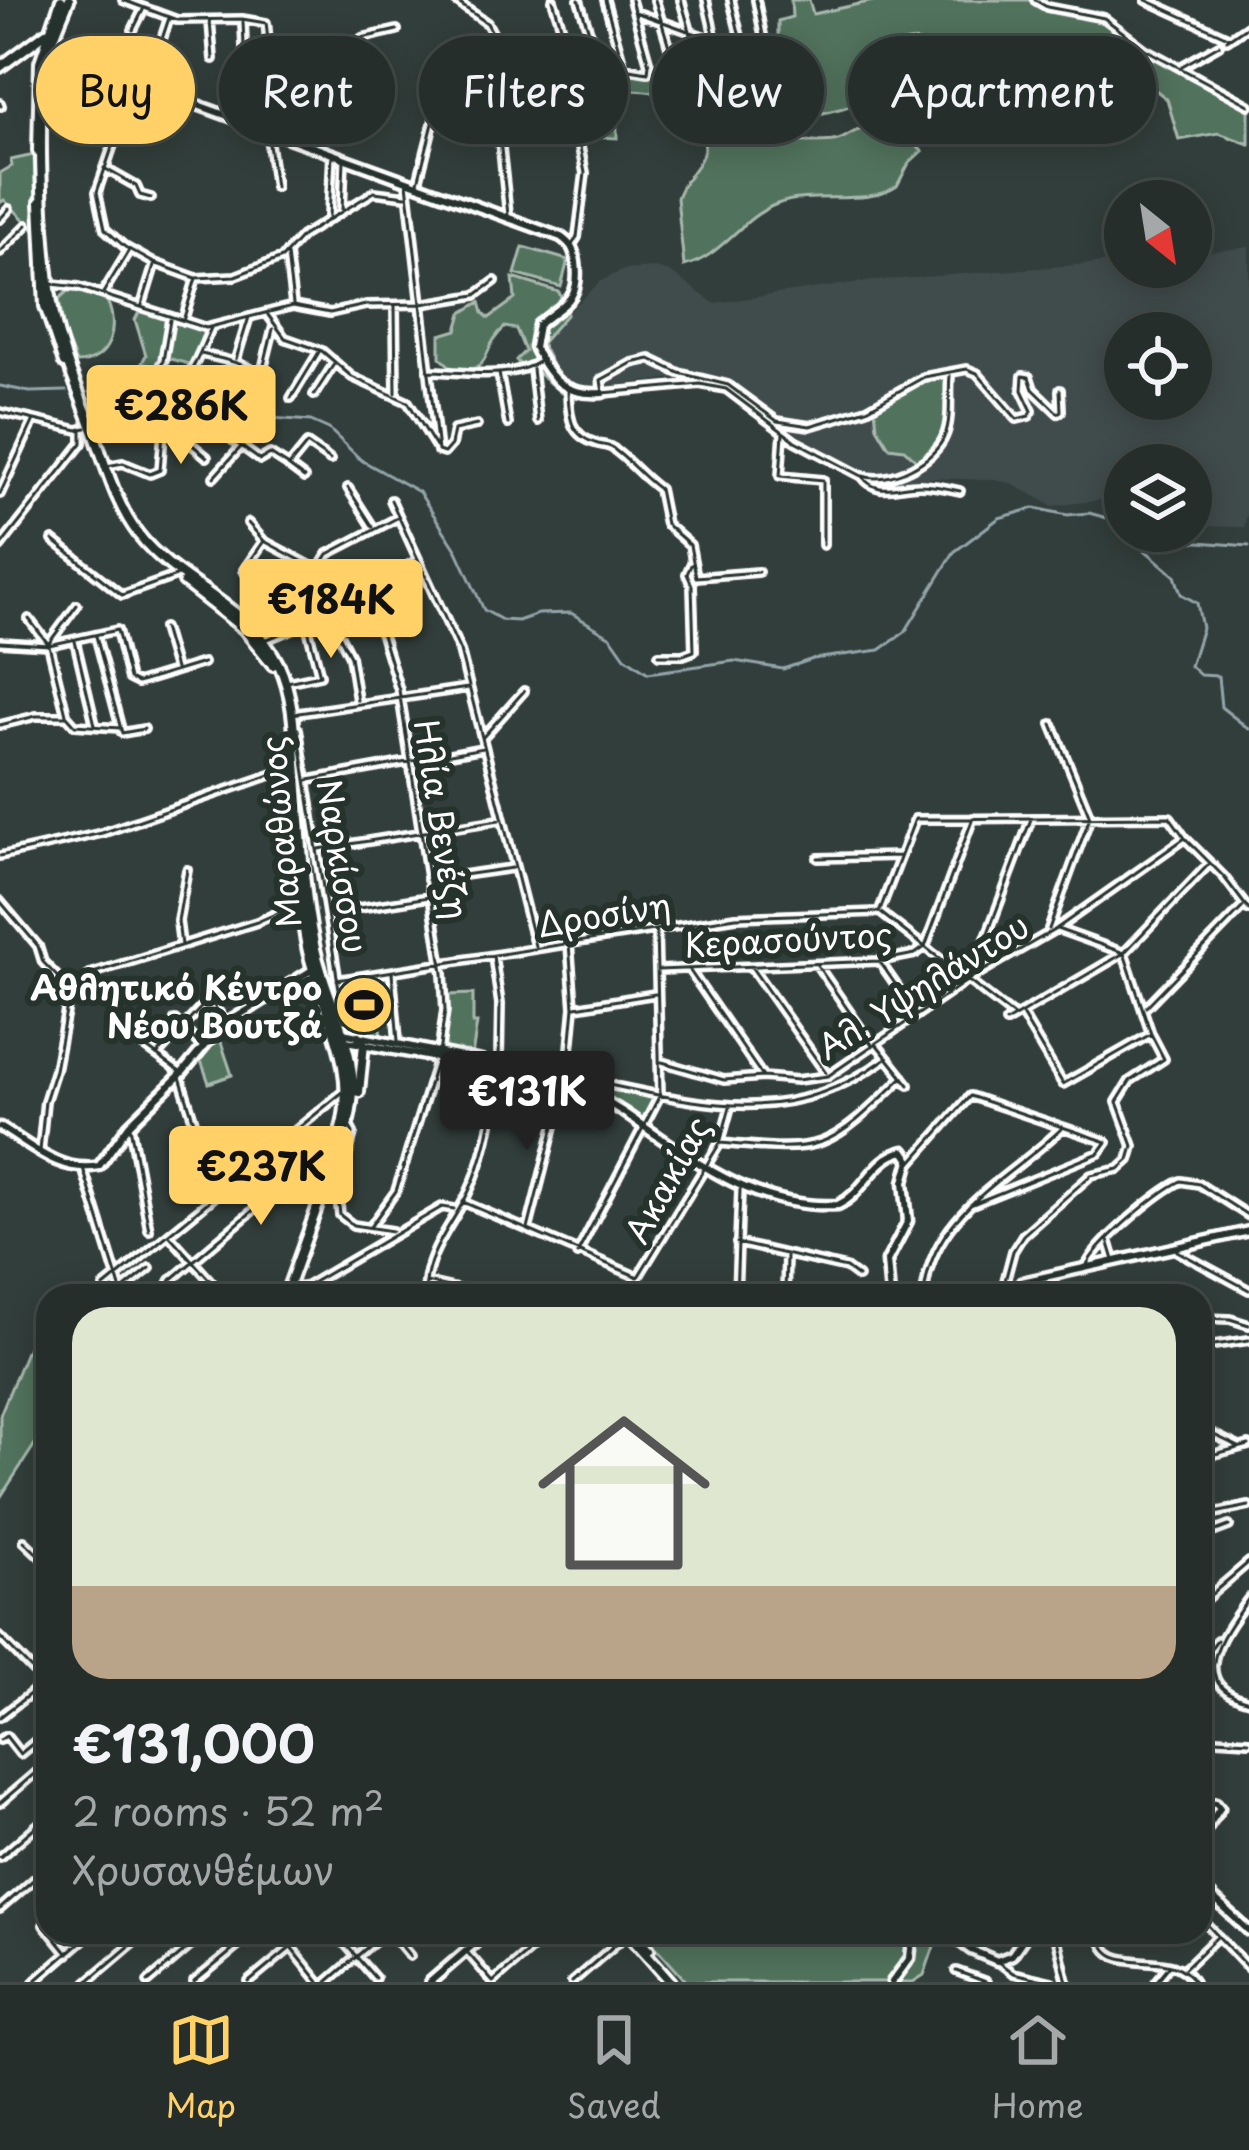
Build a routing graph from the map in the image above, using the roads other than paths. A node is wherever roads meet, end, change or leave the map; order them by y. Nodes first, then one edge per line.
1 (65, 0) edge
2 (123, 0) edge
3 (454, 0) edge
4 (562, 0) edge
5 (578, 0) edge
6 (605, 0) edge
7 (631, 0) edge
8 (655, 0) edge
9 (681, 0) edge
10 (706, 0) edge
11 (731, 0) edge
12 (756, 0) edge
13 (1035, 0) edge
14 (1147, 0) edge
15 (554, 2) edge
16 (144, 8) junction
17 (635, 11) junction
18 (169, 17) junction
19 (242, 19) junction
20 (210, 20) junction
21 (661, 20) junction
22 (1249, 26) edge
23 (50, 27) junction
24 (397, 29) dead end
25 (133, 30) dead end
26 (690, 30) junction
27 (48, 36) edge
28 (51, 36) edge
29 (162, 36) edge
30 (243, 36) edge
31 (496, 36) edge
32 (564, 36) edge
33 (591, 36) edge
34 (666, 36) edge
35 (692, 36) edge
36 (706, 36) edge
37 (715, 36) edge
38 (739, 36) edge
39 (763, 36) edge
40 (1219, 45) dead end
41 (23, 53) junction
42 (36, 53) edge
43 (36, 55) edge
44 (212, 58) dead end
45 (11, 62) junction
46 (1181, 67) junction
47 (0, 68) edge
48 (1249, 105) edge
49 (38, 144) edge
50 (43, 144) edge
51 (112, 144) edge
52 (269, 144) edge
53 (307, 144) edge
54 (428, 144) edge
55 (500, 144) edge
56 (579, 144) edge
57 (332, 153) junction
58 (344, 158) junction
59 (103, 168) junction
60 (408, 181) junction
61 (418, 184) junction
62 (275, 187) dead end
63 (406, 196) junction
64 (151, 198) dead end
65 (9, 209) dead end
66 (342, 213) junction
67 (508, 217) junction
68 (0, 219) edge
69 (329, 221) junction
70 (27, 225) dead end
71 (572, 245) junction
72 (129, 249) junction
73 (0, 252) edge
74 (287, 254) junction
75 (154, 263) junction
76 (196, 278) junction
77 (494, 281) dead end
78 (48, 287) junction
79 (103, 295) junction
80 (422, 304) junction
81 (395, 305) junction
82 (293, 306) junction
83 (141, 307) junction
84 (267, 312) junction
85 (250, 315) junction
86 (171, 318) junction
87 (182, 322) junction
88 (274, 327) junction
89 (211, 328) junction
90 (320, 350) junction
91 (200, 353) junction
92 (542, 360) junction
93 (235, 362) junction
94 (335, 363) junction
95 (531, 367) junction
96 (428, 370) junction
97 (499, 373) junction
98 (950, 373) junction
99 (263, 379) junction
100 (167, 383) junction
101 (1060, 390) dead end
102 (568, 391) junction
103 (604, 393) junction
104 (397, 394) junction
105 (314, 395) dead end
106 (256, 397) dead end
107 (291, 398) dead end
108 (166, 407) junction
109 (0, 412) edge
110 (34, 420) junction
111 (162, 420) junction
112 (538, 421) dead end
113 (508, 424) dead end
114 (477, 425) dead end
115 (84, 429) junction
116 (783, 433) junction
117 (242, 447) junction
118 (437, 448) junction
119 (207, 457) dead end
120 (330, 460) dead end
121 (286, 465) junction
122 (105, 466) junction
123 (862, 476) junction
124 (214, 477) dead end
125 (304, 478) dead end
126 (348, 488) dead end
127 (960, 491) dead end
128 (0, 494) edge
129 (391, 500) dead end
130 (399, 518) junction
131 (248, 523) dead end
132 (374, 529) junction
133 (53, 540) dead end
134 (264, 541) junction
135 (824, 545) dead end
136 (0, 547) edge
137 (417, 560) junction
138 (692, 563) junction
139 (316, 569) junction
140 (758, 572) dead end
141 (176, 576) junction
142 (284, 581) dead end
143 (303, 593) junction
144 (361, 593) junction
145 (77, 605) dead end
146 (279, 611) junction
147 (327, 612) junction
148 (29, 619) dead end
149 (307, 623) junction
150 (163, 628) dead end
151 (250, 630) junction
152 (96, 635) junction
153 (264, 640) junction
154 (75, 641) junction
155 (0, 642) edge
156 (49, 645) junction
157 (659, 655) dead end
158 (203, 663) dead end
159 (175, 671) junction
160 (286, 682) junction
161 (468, 688) junction
162 (524, 691) dead end
163 (400, 698) junction
164 (358, 704) junction
165 (292, 714) junction
166 (67, 716) junction
167 (0, 724) edge
168 (1052, 724) dead end
169 (96, 727) junction
170 (120, 728) junction
171 (144, 728) dead end
172 (482, 739) junction
173 (484, 748) junction
174 (410, 762) junction
175 (292, 769) junction
176 (306, 781) junction
177 (1032, 817) junction
178 (1090, 817) junction
179 (973, 818) junction
180 (501, 820) junction
181 (421, 831) junction
182 (1184, 840) junction
183 (316, 849) junction
184 (0, 856) edge
185 (902, 856) junction
186 (818, 858) dead end
187 (1210, 863) junction
188 (514, 868) junction
189 (187, 870) dead end
190 (428, 880) junction
191 (431, 896) junction
192 (0, 901) edge
193 (302, 903) junction
194 (1247, 908) edge
195 (879, 912) junction
196 (326, 913) junction
197 (656, 928) junction
198 (1056, 929) junction
199 (1048, 933) junction
200 (569, 942) junction
201 (182, 945) junction
202 (925, 947) junction
203 (536, 948) junction
204 (1124, 953) junction
205 (493, 954) junction
206 (879, 961) junction
207 (442, 964) junction
208 (816, 964) junction
209 (751, 966) junction
210 (689, 969) junction
211 (658, 970) junction
212 (317, 971) junction
213 (392, 971) junction
214 (89, 974) dead end
215 (969, 979) junction
216 (337, 980) junction
217 (658, 994) junction
218 (574, 1007) junction
219 (1143, 1010) junction
220 (917, 1015) junction
221 (1018, 1015) junction
222 (175, 1020) dead end
223 (1006, 1022) dead end
224 (226, 1023) junction
225 (183, 1027) junction
226 (340, 1034) junction
227 (1151, 1034) junction
228 (133, 1037) dead end
229 (361, 1040) junction
230 (398, 1044) junction
231 (874, 1045) junction
232 (202, 1046) junction
233 (157, 1054) junction
234 (439, 1055) junction
235 (885, 1059) junction
236 (662, 1062) junction
237 (498, 1067) junction
238 (180, 1075) junction
239 (827, 1076) junction
240 (763, 1077) junction
241 (903, 1078) junction
242 (569, 1080) junction
243 (909, 1084) dead end
244 (347, 1090) junction
245 (660, 1095) junction
246 (352, 1106) junction
247 (730, 1106) junction
248 (348, 1124) junction
249 (130, 1125) junction
250 (643, 1126) junction
251 (1063, 1126) junction
252 (0, 1127) edge
253 (720, 1142) junction
254 (332, 1150) junction
255 (40, 1154) junction
256 (910, 1163) junction
257 (82, 1168) junction
258 (703, 1168) junction
259 (212, 1178) dead end
260 (740, 1187) junction
261 (463, 1202) junction
262 (970, 1205) junction
263 (456, 1210) junction
264 (1249, 1216) edge
265 (370, 1227) junction
266 (149, 1230) dead end
267 (528, 1231) junction
268 (393, 1232) junction
269 (1249, 1232) edge
270 (169, 1235) junction
271 (1108, 1240) junction
272 (737, 1243) junction
273 (1173, 1247) junction
274 (578, 1254) junction
275 (786, 1254) junction
276 (1114, 1262) junction
277 (192, 1263) junction
278 (150, 1268) dead end
279 (1086, 1268) junction
280 (858, 1276) dead end
281 (116, 1278) junction
282 (425, 1282) joint
283 (108, 1284) edge
284 (117, 1284) edge
285 (130, 1284) edge
286 (168, 1284) edge
287 (212, 1284) edge
288 (287, 1284) edge
289 (287, 1284) edge
290 (310, 1284) edge
291 (434, 1284) edge
292 (736, 1284) edge
293 (785, 1284) edge
294 (889, 1284) edge
295 (927, 1284) edge
296 (1007, 1284) edge
297 (1019, 1284) edge
298 (1249, 1290) edge
299 (1212, 1318) edge
300 (1249, 1325) edge
301 (1249, 1340) edge
302 (1212, 1346) edge
303 (1212, 1434) edge
304 (1249, 1445) edge
305 (1241, 1448) junction
306 (1212, 1454) edge
307 (1249, 1507) edge
308 (1212, 1514) edge
309 (1229, 1526) dead end
310 (1212, 1532) edge
311 (24, 1541) dead end
312 (36, 1552) edge
313 (1249, 1562) edge
314 (1212, 1594) edge
315 (1249, 1598) edge
316 (0, 1636) edge
317 (1219, 1638) junction
318 (1212, 1647) edge
319 (36, 1672) edge
320 (36, 1690) edge
321 (1249, 1701) edge
322 (0, 1717) edge
323 (1212, 1739) edge
324 (0, 1740) edge
325 (36, 1741) edge
326 (1249, 1741) edge
327 (36, 1772) edge
328 (0, 1803) edge
329 (1212, 1803) edge
330 (1214, 1820) joint
331 (1212, 1823) edge
332 (36, 1826) edge
333 (0, 1857) edge
334 (34, 1880) edge
335 (1212, 1897) edge
336 (0, 1909) edge
337 (1212, 1931) edge
338 (1249, 1931) edge
339 (1217, 1937) junction
340 (1212, 1942) edge
341 (60, 1944) edge
342 (78, 1944) edge
343 (132, 1944) edge
344 (193, 1944) edge
345 (240, 1944) edge
346 (289, 1944) joint
347 (345, 1944) edge
348 (372, 1944) edge
349 (398, 1944) edge
350 (474, 1944) edge
351 (537, 1944) edge
352 (616, 1944) edge
353 (640, 1944) edge
354 (640, 1944) edge
355 (912, 1944) edge
356 (969, 1944) edge
357 (1020, 1944) edge
358 (1058, 1944) edge
359 (1101, 1944) edge
360 (1210, 1944) edge
361 (466, 1951) junction
362 (68, 1954) junction
363 (410, 1956) dead end
364 (356, 1957) junction
365 (997, 1960) junction
366 (1171, 1964) junction
367 (1184, 1969) junction
368 (1249, 1969) edge
369 (956, 1971) dead end
370 (1018, 1975) junction
371 (314, 1976) junction
372 (375, 1978) dead end
373 (671, 1980) edge
374 (34, 1982) edge
375 (87, 1982) edge
376 (148, 1982) edge
377 (194, 1982) edge
378 (249, 1982) edge
379 (307, 1982) edge
380 (319, 1982) edge
381 (327, 1982) edge
382 (430, 1982) edge
383 (493, 1982) edge
384 (572, 1982) edge
385 (656, 1982) edge
386 (892, 1982) edge
387 (986, 1982) edge
388 (1016, 1982) edge
389 (1052, 1982) edge
390 (1067, 1982) edge
391 (1156, 1982) edge
392 (1194, 1982) edge

1 - 23 main road, Μαραθώνος
1 - 28 main road, Μαραθώνος
2 - 16 street
3 - 31 street
4 - 15 street
5 - 33 street
6 - 17 street
7 - 17 street
8 - 21 street
9 - 26 street
10 - 37 street
11 - 38 street
12 - 39 street
13 - 46 street
14 - 22 street
15 - 32 street
16 - 18 street
16 - 25 street
17 - 21 street
18 - 20 street
18 - 29 street
19 - 20 street
19 - 24 street
19 - 30 street
20 - 44 street
21 - 26 street
21 - 34 street
23 - 27 main road, Μαραθώνος
23 - 41 main road
26 - 35 street
26 - 36 street
40 - 46 street
41 - 42 main road
41 - 45 main road
43 - 45 main road
45 - 47 main road
46 - 48 street
49 - 78 main road, Μαραθώνος
50 - 78 main road, Μαραθώνος
51 - 59 street
52 - 62 street
53 - 57 street
54 - 61 street
55 - 67 street
56 - 71 street
57 - 58 street
57 - 69 street
58 - 60 street
58 - 66 street
59 - 64 street
59 - 72 street
60 - 61 street
60 - 63 street
61 - 67 street
63 - 66 street
63 - 80 street
65 - 68 street
66 - 69 street
67 - 71 street
69 - 74 street
70 - 73 street
71 - 92 street
72 - 75 street
72 - 79 street
74 - 76 street
74 - 82 street
75 - 76 street
75 - 83 street
76 - 87 street
77 - 80 street
78 - 79 street
78 - 115 main road, Μαραθώνος
78 - 122 main road, Μαραθώνος
79 - 83 street
80 - 81 street
80 - 96 street
81 - 82 street
81 - 104 street
82 - 84 street
83 - 86 street
84 - 85 street
84 - 88 street
85 - 89 street
85 - 93 street
86 - 87 street
86 - 100 street
87 - 89 street
88 - 90 street
88 - 99 street
89 - 91 street
90 - 94 street
90 - 107 street
91 - 93 street
91 - 100 street
92 - 95 street
92 - 102 street
93 - 99 street
94 - 104 street
94 - 105 street
95 - 97 street
95 - 112 street
96 - 97 street
96 - 118 street
97 - 113 street
98 - 101 street
98 - 103 street
98 - 123 street
99 - 106 street
100 - 108 street
102 - 103 street
102 - 138 street
103 - 116 street
104 - 118 street
108 - 111 street
108 - 117 street
109 - 110 street
110 - 115 street
110 - 128 street
111 - 119 street
111 - 122 street
114 - 118 street
115 - 136 street
115 - 141 main road, Μαραθώνος
116 - 123 street
116 - 135 street
117 - 121 street
117 - 124 street
120 - 121 street
121 - 125 street
122 - 151 main road, Μαραθώνος
123 - 127 street
126 - 132 street
129 - 130 street
130 - 132 street
130 - 137 street
131 - 134 street
132 - 139 street
133 - 141 street
134 - 139 street
134 - 146 street
137 - 144 street
137 - 161 street
138 - 140 street
138 - 157 street
139 - 143 street
141 - 151 main road, Μαραθώνος
142 - 143 street
143 - 146 street
144 - 147 street
144 - 163 street, Ηλία Βενέζη
145 - 156 street
146 - 151 street
147 - 149 street
147 - 164 street
148 - 156 street
149 - 153 street
149 - 160 street
150 - 159 street
151 - 153 main road, Μαραθώνος
151 - 175 main road, Μαραθώνος
152 - 154 street
152 - 159 street
152 - 170 street
153 - 160 main road, Μαραθώνος
154 - 156 street
154 - 169 street
155 - 156 street
156 - 166 street
158 - 159 street
160 - 165 main road, Μαραθώνος
161 - 163 street
161 - 172 street
162 - 172 street
163 - 164 street
163 - 174 street, Ηλία Βενέζη
164 - 165 street
165 - 176 street, Ναρκίσσου
165 - 212 main road, Μαραθώνος
166 - 167 street
166 - 169 street
168 - 178 street
169 - 170 street
170 - 171 street
172 - 173 street
173 - 174 street
173 - 180 street
174 - 176 street
174 - 181 street, Ηλία Βενέζη
175 - 184 street
175 - 193 main road, Μαραθώνος
176 - 183 street, Ναρκίσσου
177 - 178 street
177 - 179 street
177 - 215 street
178 - 182 street
178 - 199 street
179 - 185 street
179 - 202 street, Κερασούντος
180 - 181 street
180 - 188 street
181 - 183 street
181 - 190 street, Ηλία Βενέζη
182 - 187 street
182 - 198 street, Αλ. Υψηλάντου
183 - 196 street, Ναρκίσσου
185 - 186 street
185 - 195 street
187 - 194 street
187 - 204 street
188 - 190 street
188 - 203 street
189 - 201 street
190 - 191 street, Ηλία Βενέζη
191 - 196 street
191 - 207 street, Ηλία Βενέζη
192 - 255 street
193 - 201 street
193 - 212 main road, Μαραθώνος
194 - 219 street
195 - 197 street, Δροσίνη
195 - 202 street
196 - 216 street, Ναρκίσσου
197 - 200 street, Δροσίνη
197 - 211 street
198 - 199 street, Αλ. Υψηλάντου
198 - 204 street
199 - 215 street, Αλ. Υψηλάντου
200 - 203 street, Δροσίνη
200 - 218 street
201 - 214 street
202 - 206 street, Κερασούντος
202 - 215 street
203 - 205 street, Δροσίνη
204 - 219 street
204 - 221 street
205 - 207 street, Δροσίνη
205 - 237 street
206 - 208 street, Κερασούντος
206 - 220 street
207 - 213 street, Δροσίνη
207 - 234 street, Ηλία Βενέζη
208 - 209 street, Κερασούντος
208 - 231 street
209 - 210 street, Κερασούντος
209 - 239 street
210 - 211 street, Κερασούντος
210 - 240 street
211 - 217 street
212 - 224 street
212 - 226 main road, Μαραθώνος
213 - 216 street, Δροσίνη
213 - 230 street
215 - 220 street, Αλ. Υψηλάντου
215 - 221 street
216 - 226 street, Ναρκίσσου
217 - 218 street
217 - 236 street
218 - 242 street
219 - 227 street
220 - 231 street, Αλ. Υψηλάντου
221 - 223 street
221 - 227 street
222 - 225 street
224 - 225 street
224 - 232 street
225 - 232 street
225 - 233 street
226 - 229 street
226 - 244 main road, Μαραθώνος
226 - 246 main road, Μαραθώνος
227 - 296 street
228 - 233 street
229 - 230 street
229 - 234 street
229 - 246 main road
230 - 234 street
231 - 235 street
231 - 239 street, Αλ. Υψηλάντου
232 - 238 street
233 - 238 street
234 - 237 street
234 - 265 street, Ηλία Βενέζη
235 - 241 street
235 - 247 street
236 - 240 street, Αλ. Υψηλάντου
236 - 245 street
237 - 242 street
237 - 261 street
238 - 249 street
238 - 259 street
239 - 240 street, Αλ. Υψηλάντου
241 - 243 street
241 - 253 street
242 - 245 street
242 - 250 street
242 - 267 street
244 - 254 main road, Μαραθώνος
244 - 270 street
245 - 247 street
245 - 250 street
246 - 248 main road, Μαραθώνος
247 - 253 street, Ακακίας
248 - 265 street
248 - 289 main road, Μαραθώνος
249 - 257 street
249 - 266 street
250 - 258 street
250 - 274 street
251 - 256 street
251 - 262 street
251 - 262 street
252 - 255 street
253 - 258 street, Ακακίας
254 - 277 street
254 - 288 main road, Μαραθώνος
255 - 257 street
256 - 260 street
256 - 294 street
257 - 281 street
258 - 260 street
258 - 274 street, Ακακίας
260 - 272 street
261 - 263 street
261 - 267 street
262 - 295 street
263 - 268 street
263 - 282 street
264 - 271 street
265 - 268 street
267 - 274 street
268 - 290 street
269 - 273 street
270 - 277 street
270 - 281 street
271 - 276 street
271 - 279 street
272 - 275 street
272 - 292 street
273 - 276 street
273 - 298 street
275 - 280 street
275 - 293 street
276 - 279 street
277 - 286 street
277 - 287 street
278 - 285 street
279 - 297 street
281 - 283 street
281 - 284 street
282 - 291 street
299 - 300 street
301 - 302 street
303 - 305 street
304 - 305 street
305 - 306 street
307 - 308 street
309 - 310 street
311 - 312 street
313 - 314 street
315 - 317 street
316 - 319 street
317 - 318 street
317 - 321 street
320 - 322 street
323 - 326 street
324 - 325 street
327 - 328 street
329 - 330 street
330 - 331 street
332 - 333 street
334 - 336 street
335 - 338 street
337 - 339 street
339 - 340 street
339 - 368 street
341 - 362 street
342 - 362 street
343 - 375 street
344 - 376 street
345 - 377 street
346 - 371 street
346 - 378 street
347 - 364 street
348 - 364 street
349 - 363 street
350 - 361 street
351 - 383 street
352 - 384 street
353 - 373 main road
354 - 373 main road
355 - 386 street
356 - 365 street
357 - 365 street
358 - 390 street
359 - 366 street
360 - 367 street
361 - 382 street
361 - 383 street
362 - 374 street
364 - 372 street
364 - 381 street
365 - 370 street
366 - 367 street
366 - 391 street
367 - 392 street
369 - 387 street
370 - 388 street
370 - 389 street
371 - 379 street
371 - 380 street
373 - 385 street

